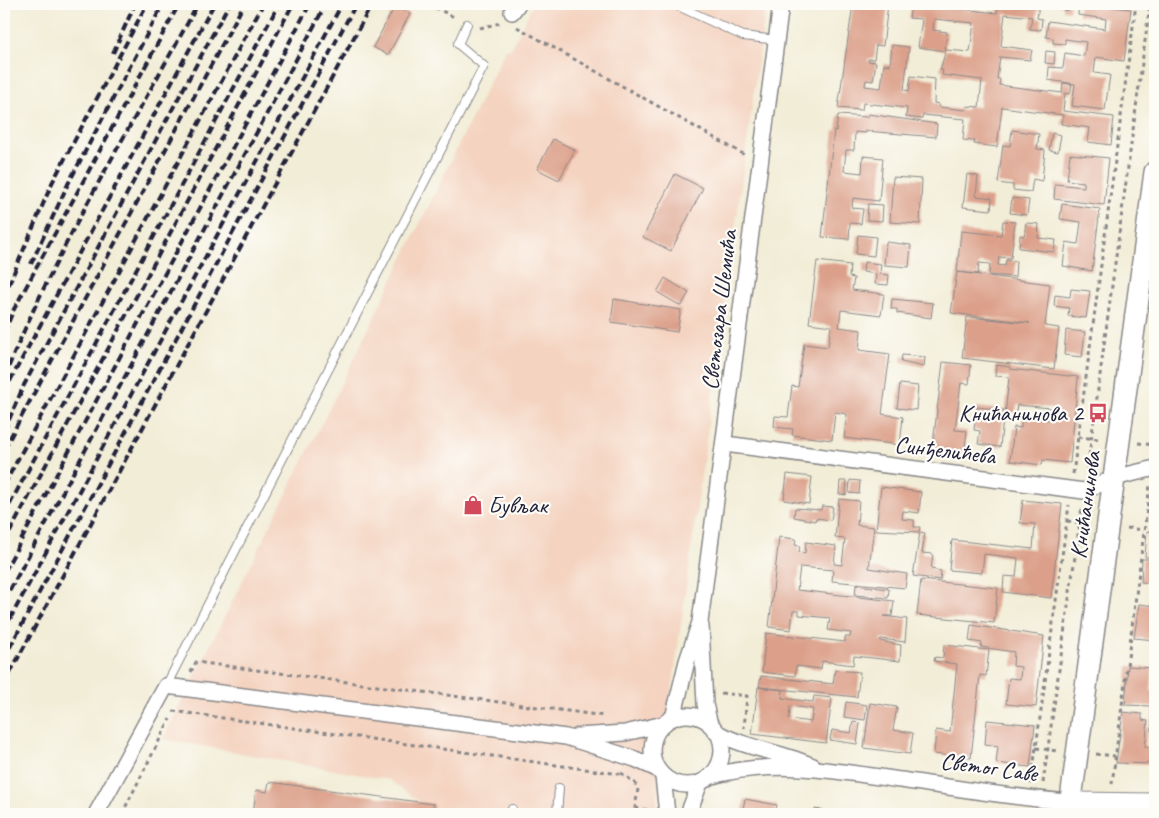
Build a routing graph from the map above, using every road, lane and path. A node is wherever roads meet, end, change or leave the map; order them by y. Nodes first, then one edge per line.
1 (428, 4) edge
2 (674, 4) edge
3 (782, 4) edge
4 (1136, 4) edge
5 (1150, 4) edge
6 (513, 16) edge
7 (467, 24) junction
8 (777, 40) junction
9 (761, 164) junction
10 (1155, 172) edge
11 (1155, 441) edge
12 (725, 444) junction
13 (1153, 469) edge
14 (1114, 478) junction
15 (1078, 490) junction
16 (700, 622) junction
17 (166, 686) junction
18 (185, 688) junction
19 (173, 711) junction
20 (614, 717) dead end
21 (668, 721) junction
22 (713, 728) junction
23 (566, 737) junction
24 (817, 768) junction
25 (660, 773) junction
26 (620, 774) dead end
27 (705, 780) junction
28 (559, 788) dead end
29 (1035, 799) junction
30 (1110, 802) junction
31 (1155, 803) edge
32 (1070, 808) edge
33 (96, 814) edge
34 (122, 814) edge
35 (557, 814) edge
36 (666, 814) edge
37 (688, 814) edge

1 - 7 path
2 - 8 lane
3 - 8 street, Светозара Шемића
4 - 15 path
5 - 15 path
6 - 7 path
6 - 9 path
7 - 17 lane
8 - 9 street, Светозара Шемића
9 - 12 street, Светозара Шемића
10 - 14 main road, Книћанинова
11 - 13 path
12 - 15 street, Синђелићева
12 - 16 street, Светозара Шемића
13 - 14 street
13 - 30 path
14 - 15 street
14 - 32 main road, Книћанинова
15 - 29 path
15 - 29 path
16 - 21 street, Светозара Шемића
16 - 22 street, Светозара Шемића
17 - 18 street
17 - 33 street
18 - 19 path
18 - 20 path
18 - 23 street
19 - 26 path
19 - 34 path
21 - 22 street
21 - 23 street
21 - 25 street
22 - 24 street, Светог Саве
22 - 27 street
23 - 25 street
24 - 27 street, Светог Саве
24 - 29 street, Светог Саве
25 - 27 street
25 - 36 street
27 - 37 street
28 - 35 lane
29 - 32 street, Светог Саве
30 - 31 street, Светог Саве
30 - 32 street, Светог Саве

